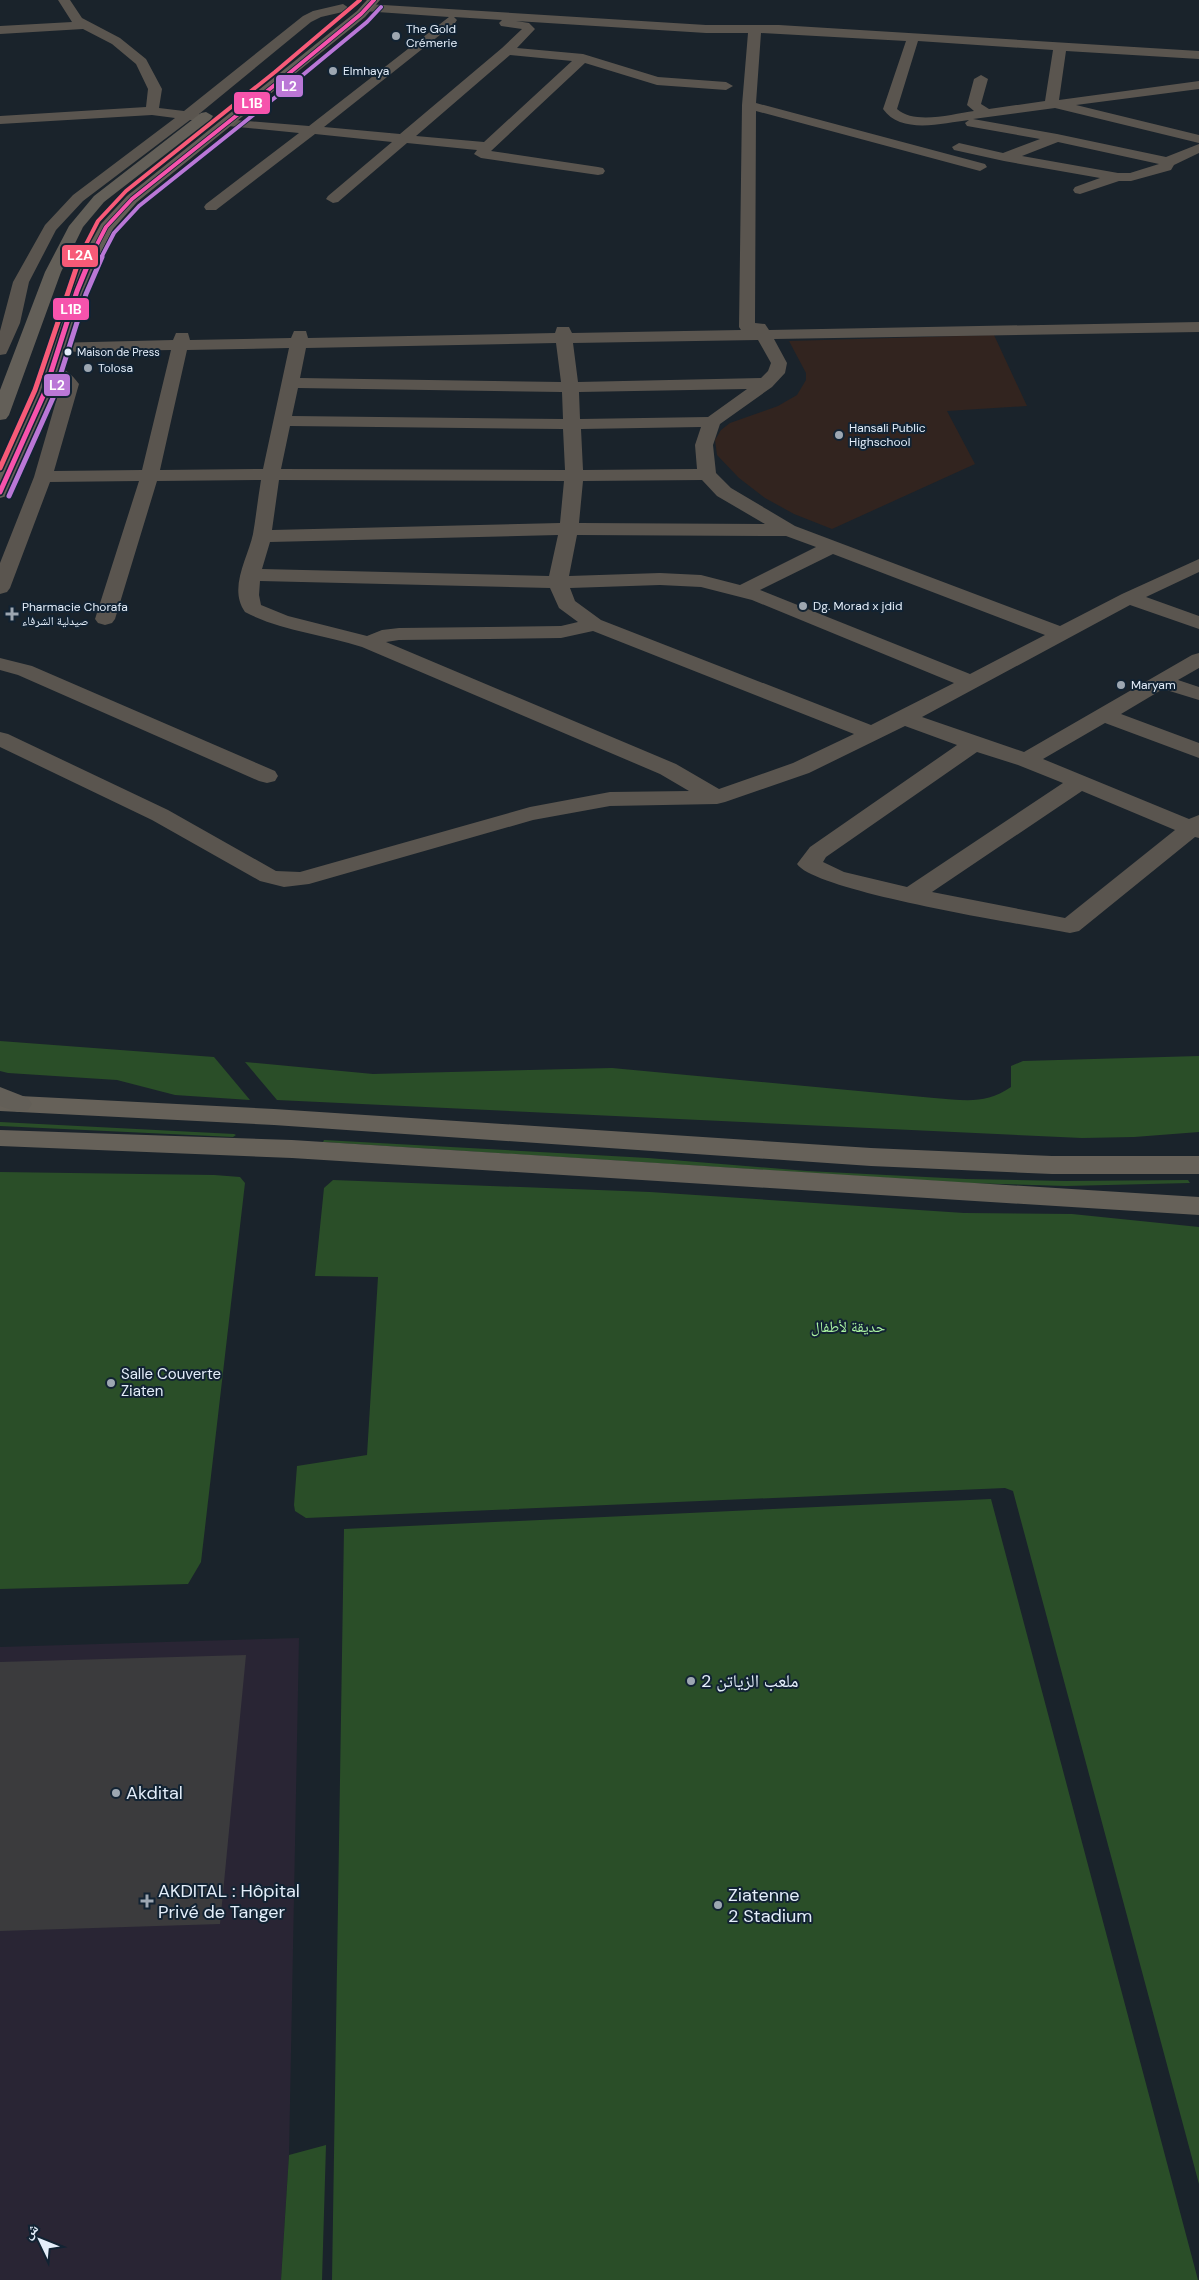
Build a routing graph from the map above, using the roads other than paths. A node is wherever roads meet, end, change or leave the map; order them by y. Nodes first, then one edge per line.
1 (64, 0) edge
2 (317, 1) edge
3 (348, 4) edge
4 (367, 7) edge
5 (451, 20) junction
6 (84, 24) junction
7 (755, 29) junction
8 (0, 30) edge
9 (913, 38) junction
10 (1060, 47) junction
11 (507, 51) junction
12 (1199, 55) edge
13 (583, 58) junction
14 (981, 79) dead end
15 (1199, 85) edge
16 (726, 86) dead end
17 (1054, 104) junction
18 (749, 105) junction
19 (152, 112) junction
20 (986, 113) junction
21 (185, 116) junction
22 (1105, 116) junction
23 (205, 117) junction
24 (0, 120) edge
25 (228, 122) junction
26 (968, 122) dead end
27 (313, 129) junction
28 (909, 134) dead end
29 (406, 138) junction
30 (1057, 138) junction
31 (1199, 139) edge
32 (487, 147) junction
33 (1199, 148) edge
34 (1004, 157) junction
35 (1168, 162) junction
36 (980, 167) dead end
37 (598, 171) dead end
38 (1118, 177) junction
39 (1080, 190) dead end
40 (333, 199) dead end
41 (211, 207) dead end
42 (50, 280) junction
43 (14, 283) junction
44 (1199, 320) edge
45 (1199, 327) edge
46 (756, 329) junction
47 (563, 334) junction
48 (299, 339) junction
49 (181, 341) junction
50 (60, 342) junction
51 (0, 350) edge
52 (51, 370) junction
53 (290, 383) junction
54 (766, 383) junction
55 (570, 387) junction
56 (0, 415) edge
57 (282, 421) junction
58 (712, 422) junction
59 (571, 424) junction
60 (271, 474) junction
61 (706, 474) junction
62 (150, 475) junction
63 (574, 476) junction
64 (43, 477) junction
65 (0, 492) edge
66 (569, 529) junction
67 (788, 530) junction
68 (262, 536) junction
69 (832, 547) junction
70 (1199, 566) edge
71 (250, 575) junction
72 (558, 582) junction
73 (0, 588) edge
74 (745, 590) junction
75 (1129, 598) junction
76 (105, 619) dead end
77 (1199, 623) edge
78 (594, 624) junction
79 (1062, 634) junction
80 (369, 642) junction
81 (1199, 659) edge
82 (0, 664) edge
83 (971, 682) junction
84 (1163, 682) junction
85 (1199, 694) edge
86 (1105, 715) junction
87 (904, 718) junction
88 (871, 733) junction
89 (0, 739) edge
90 (974, 744) junction
91 (1199, 751) edge
92 (1026, 760) junction
93 (267, 776) dead end
94 (1080, 782) junction
95 (716, 797) junction
96 (1197, 827) edge
97 (910, 895) junction
98 (6, 1101) edge
99 (0, 1138) edge
100 (1199, 1165) edge
101 (1199, 1206) edge

1 - 6 street
2 - 3 street
3 - 21 street
3 - 23 main road
4 - 5 street
4 - 7 street
4 - 25 main road
5 - 11 street
5 - 27 street
6 - 8 street
6 - 19 street
7 - 9 street
7 - 18 street
9 - 10 street
9 - 20 street
10 - 12 street
10 - 17 street
11 - 13 street
11 - 29 street
13 - 16 street
13 - 32 street
14 - 20 street
15 - 17 street
17 - 20 street
17 - 22 street
18 - 36 street
18 - 46 street
19 - 21 street
19 - 24 street
21 - 23 street
21 - 43 street
22 - 30 street
22 - 31 street
23 - 42 main road
25 - 27 street
25 - 50 main road
26 - 30 street
27 - 29 street
27 - 41 street
28 - 34 street
29 - 32 street
29 - 40 street
30 - 34 street
30 - 35 street
32 - 37 street
33 - 35 street
34 - 38 street
35 - 38 street
38 - 39 street
42 - 43 street
42 - 56 main road
43 - 51 street
44 - 46 street
45 - 46 street
46 - 47 street
46 - 54 street
47 - 48 street
47 - 55 street
48 - 49 street
48 - 53 street
49 - 50 street
49 - 62 street
50 - 52 main road
52 - 64 street
52 - 65 main road
53 - 55 street
53 - 57 street
54 - 55 street
54 - 58 street
55 - 59 street
57 - 59 street
57 - 60 street
58 - 59 street
58 - 61 street
59 - 63 street
60 - 62 street
60 - 63 street
60 - 68 street
61 - 63 street
61 - 67 street
62 - 64 street
62 - 76 street
63 - 66 street
64 - 73 street
66 - 67 street
66 - 68 street
66 - 72 street
67 - 69 street
68 - 71 street
69 - 74 street
69 - 79 street
70 - 75 street
71 - 72 street
71 - 80 street
72 - 74 street
72 - 78 street
74 - 83 street
75 - 77 street
75 - 79 street
78 - 80 street
78 - 88 street
79 - 83 street
80 - 95 street
81 - 84 street
82 - 93 street
83 - 87 street
84 - 85 street
84 - 86 street
86 - 91 street
86 - 92 street
87 - 88 street
87 - 90 street
88 - 95 street
89 - 95 street
90 - 92 street
90 - 97 street
92 - 94 street
94 - 96 street
94 - 97 street
96 - 97 street
98 - 100 street
99 - 101 street

